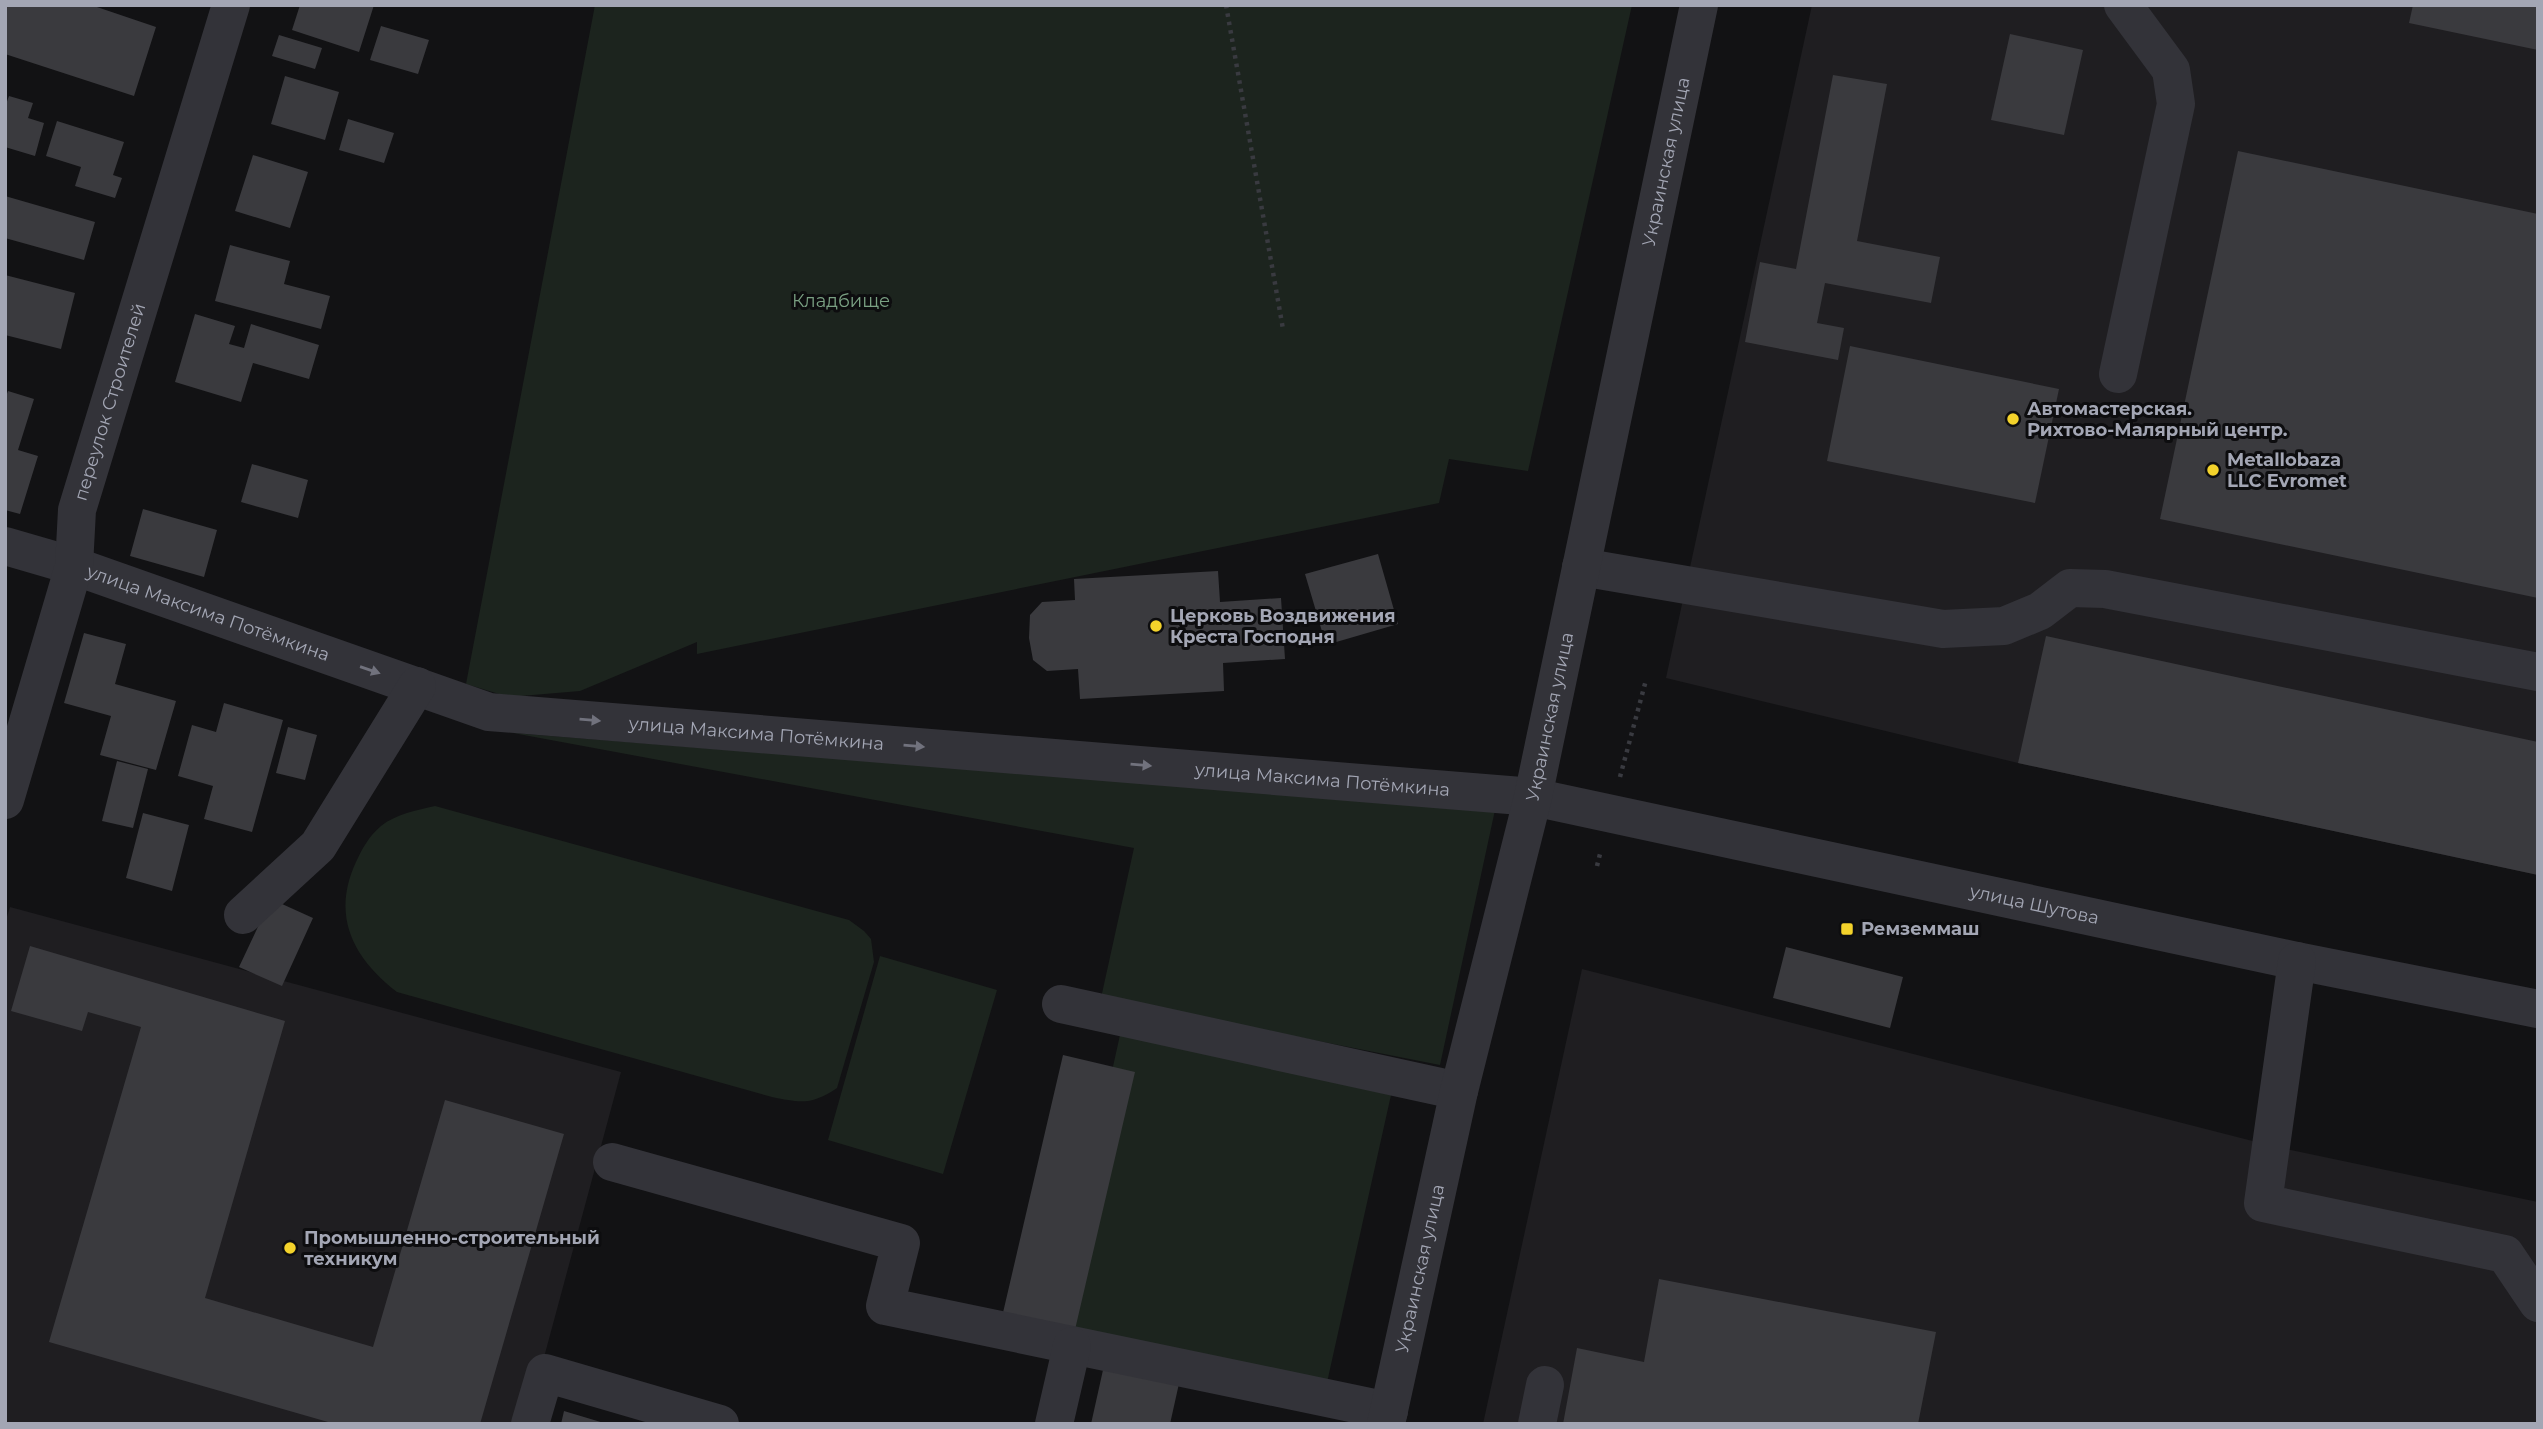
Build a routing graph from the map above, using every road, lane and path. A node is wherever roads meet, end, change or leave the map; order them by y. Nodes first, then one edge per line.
1 (231, 5) edge
2 (1226, 5) edge
3 (1699, 5) edge
4 (2123, 5) edge
5 (1283, 329) dead end
6 (2118, 374) dead end
7 (5, 546) edge
8 (74, 566) junction
9 (1581, 567) junction
10 (2538, 672) edge
11 (417, 686) junction
12 (1533, 797) junction
13 (5, 800) edge
14 (243, 915) dead end
15 (2297, 961) junction
16 (1061, 1004) dead end
17 (2538, 1009) edge
18 (1459, 1091) junction
19 (612, 1162) dead end
20 (2538, 1303) edge
21 (1072, 1346) junction
22 (1545, 1385) dead end
23 (1388, 1418) edge
24 (530, 1424) edge
25 (720, 1424) edge
26 (1054, 1424) edge
27 (1537, 1424) edge

1 - 8 street, переулок Строителей
2 - 5 path
3 - 9 street, Украинская улица
4 - 6 street
7 - 8 street, улица Максима Потёмкина
8 -> 11 street, улица Максима Потёмкина
8 - 13 street, переулок Строителей
9 - 10 street
9 - 12 street, Украинская улица
11 -> 12 street, улица Максима Потёмкина
11 - 14 street
12 - 15 street, улица Шутова
12 - 18 street, Украинская улица
15 - 17 street, улица Шутова
15 - 20 street
16 - 18 street
18 - 23 street, Украинская улица
19 - 21 street
21 - 23 street
21 - 26 street
22 - 27 street
24 - 25 street

